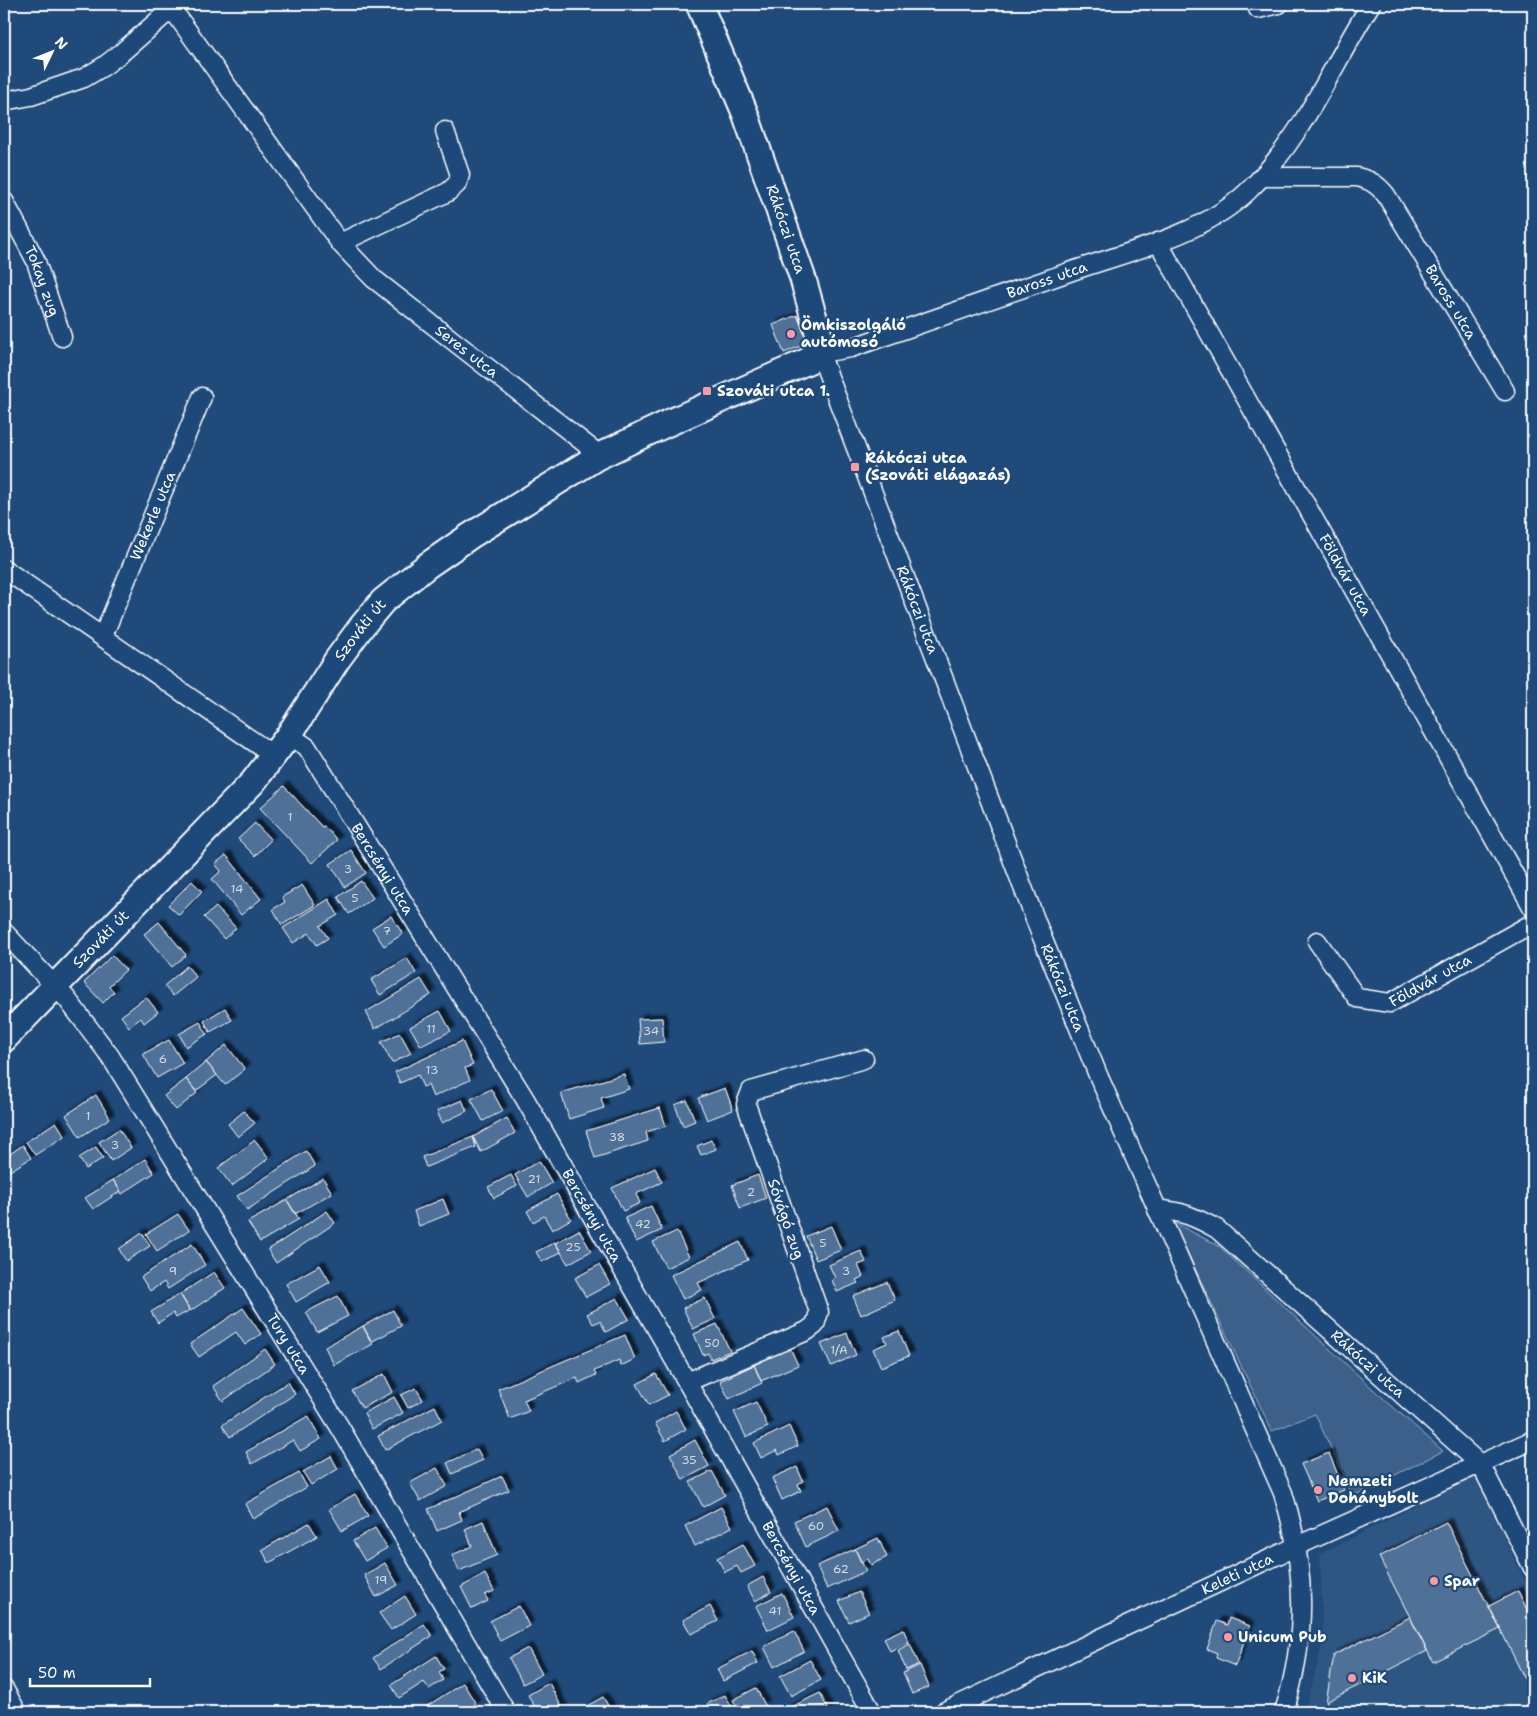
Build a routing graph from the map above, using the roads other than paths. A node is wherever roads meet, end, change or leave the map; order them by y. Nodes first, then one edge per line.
1 (699, 4) edge
2 (1280, 4) edge
3 (1368, 5) edge
4 (174, 7) edge
5 (1258, 8) dead end
6 (4, 102) edge
7 (445, 131) dead end
8 (1262, 177) junction
9 (4, 201) edge
10 (1158, 242) junction
11 (340, 243) junction
12 (62, 337) dead end
13 (818, 348) junction
14 (1505, 391) dead end
15 (202, 397) dead end
16 (597, 457) junction
17 (4, 569) edge
18 (103, 636) junction
19 (289, 735) junction
20 (273, 755) junction
21 (1533, 908) edge
22 (1533, 923) edge
23 (4, 932) edge
24 (1317, 942) dead end
25 (55, 986) junction
26 (4, 1039) edge
27 (864, 1059) dead end
28 (1157, 1210) junction
29 (687, 1382) junction
30 (1533, 1440) edge
31 (1481, 1465) junction
32 (1297, 1546) junction
33 (1533, 1568) edge
34 (4, 1689) edge
35 (17, 1712) edge
36 (506, 1712) edge
37 (872, 1712) edge
38 (943, 1712) edge
39 (1284, 1712) edge

1 - 13 main road, Rákóczi utca
2 - 5 street
3 - 8 street, Baross utca
4 - 6 street
4 - 11 street, Seres utca
7 - 11 street
8 - 10 street, Baross utca
8 - 14 street, Baross utca
9 - 12 street, Tokay zug
10 - 13 street, Baross utca
10 - 21 street, Földvár utca
11 - 16 street, Seres utca
13 - 16 main road, Szováti út
13 - 28 street, Rákóczi utca
15 - 18 street, Wekerle utca
16 - 19 main road, Szováti út
17 - 18 street
18 - 20 street
19 - 20 main road, Szováti út
19 - 29 street, Bercsényi utca
20 - 25 main road, Szováti út
22 - 24 street, Földvár utca
23 - 25 street, Tury utca
25 - 26 main road, Szováti út
25 - 36 street, Tury utca
27 - 29 street, Sóvágó zug
28 - 31 street, Rákóczi utca
28 - 32 street, Rákóczi utca
29 - 37 street, Bercsényi utca
30 - 31 street, Keleti utca
31 - 32 street, Keleti utca
31 - 33 street, Rákóczi utca
32 - 38 street, Keleti utca
32 - 39 street, Rákóczi utca
34 - 35 street

